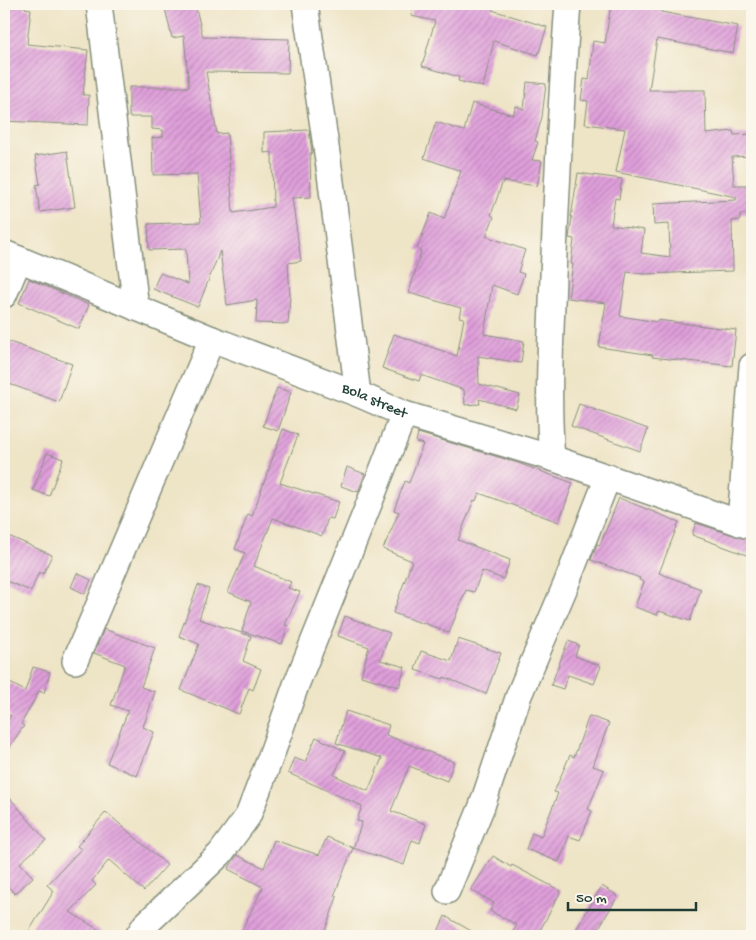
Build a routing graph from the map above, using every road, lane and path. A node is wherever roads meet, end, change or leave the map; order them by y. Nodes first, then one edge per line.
1 (99, 4) edge
2 (305, 4) edge
3 (568, 4) edge
4 (11, 256) edge
5 (4, 295) edge
6 (136, 308) junction
7 (212, 340) junction
8 (752, 366) edge
9 (358, 394) junction
10 (404, 414) junction
11 (552, 458) junction
12 (608, 477) junction
13 (746, 525) edge
14 (75, 661) dead end
15 (447, 891) dead end
16 (138, 936) edge

1 - 6 street
2 - 9 street
3 - 11 street
4 - 5 street
4 - 6 street, Bola street
6 - 7 street, Bola street
7 - 9 street, Bola street
7 - 14 street
8 - 13 street
9 - 10 street, Bola street
10 - 11 street, Bola street
10 - 16 street
11 - 12 street, Bola street
12 - 13 street, Bola street
12 - 15 street

